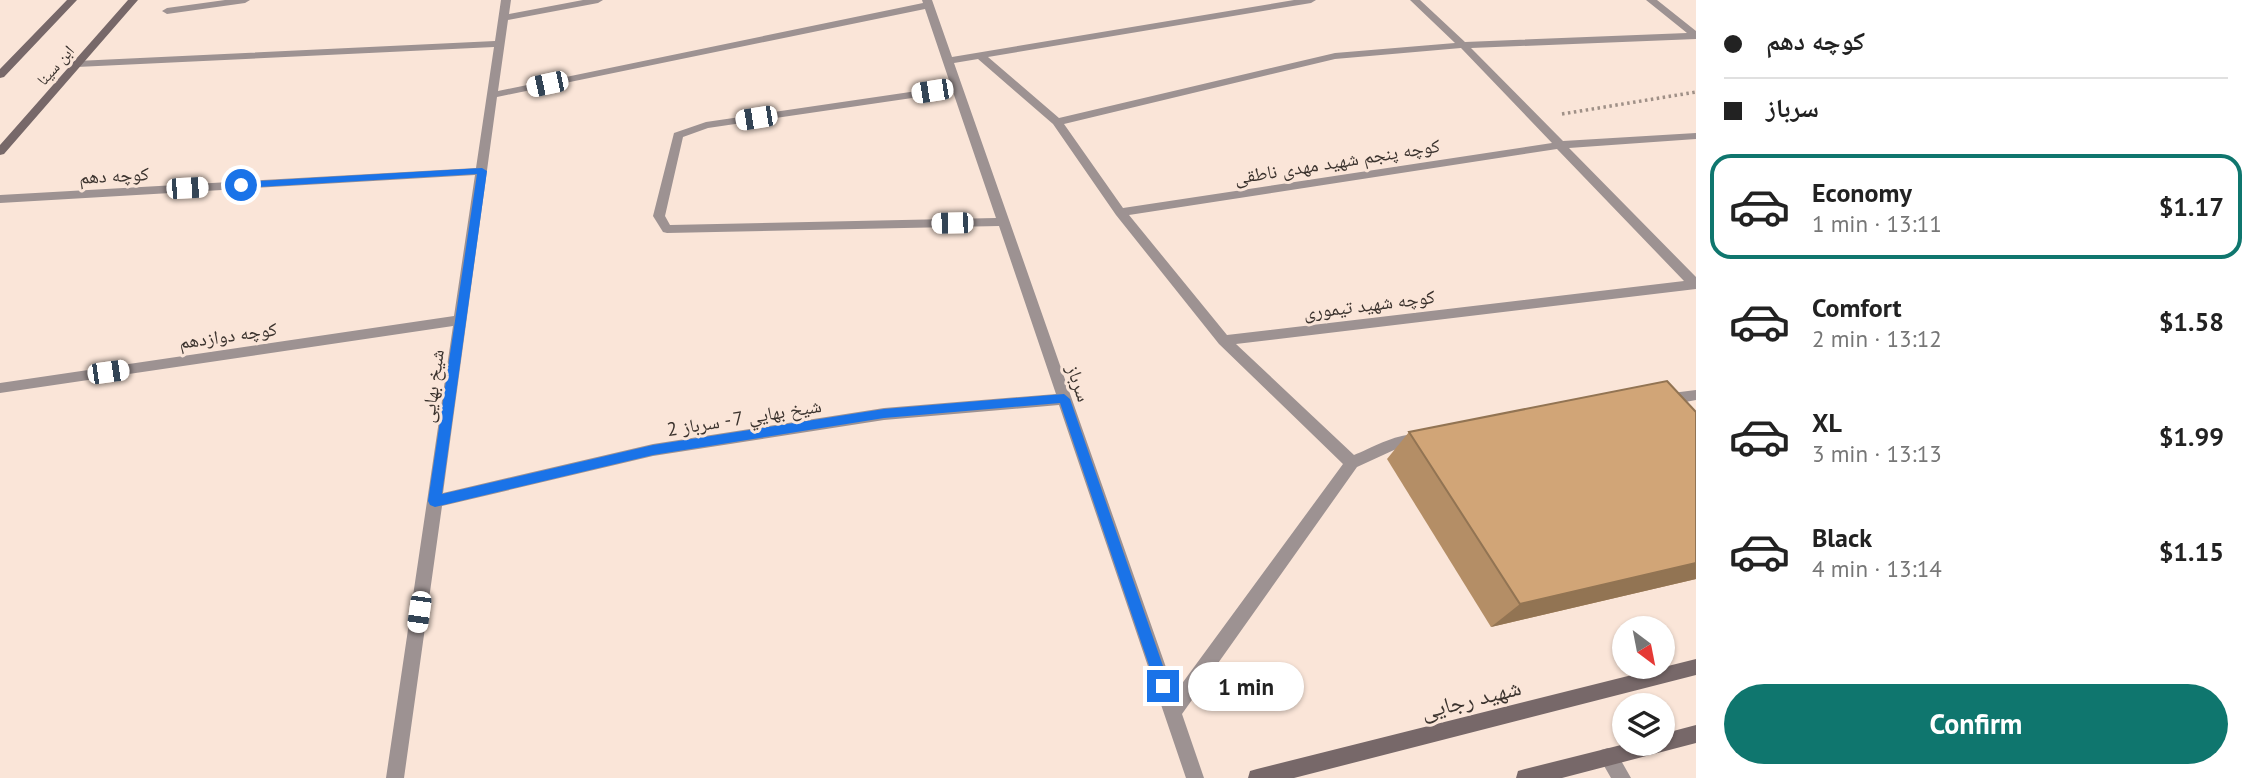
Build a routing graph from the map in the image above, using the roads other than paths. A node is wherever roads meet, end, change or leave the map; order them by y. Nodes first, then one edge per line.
1 (72, 0) edge
2 (133, 0) edge
3 (245, 0) edge
4 (506, 0) edge
5 (598, 0) edge
6 (1311, 0) edge
7 (1415, 0) edge
8 (1651, 0) edge
9 (928, 3) edge
10 (1273, 3) edge
11 (167, 11) dead end
12 (504, 18) junction
13 (1696, 36) edge
14 (500, 44) junction
15 (1463, 45) junction
16 (982, 57) junction
17 (948, 61) junction
18 (78, 64) junction
19 (0, 75) edge
20 (957, 88) junction
21 (493, 95) junction
22 (1056, 122) junction
23 (1696, 136) edge
24 (1559, 145) junction
25 (0, 152) edge
26 (482, 171) junction
27 (0, 199) edge
28 (1120, 212) junction
29 (1003, 222) junction
30 (1695, 285) edge
31 (461, 320) junction
32 (1224, 340) junction
33 (0, 388) edge
34 (1696, 395) edge
35 (1064, 399) junction
36 (1646, 402) edge
37 (1430, 436) edge
38 (1352, 463) junction
39 (435, 501) junction
40 (1696, 667) edge
41 (1172, 712) junction
42 (1696, 734) edge
43 (1675, 740) edge
44 (1612, 756) edge
45 (1608, 757) junction
46 (395, 778) edge
47 (1195, 778) edge
48 (1257, 778) edge
49 (1525, 778) edge
50 (1622, 778) edge

1 - 19 street, ابن سینا
2 - 18 street, ابن سینا
3 - 11 street
4 - 12 street, شیخ بهایی
5 - 12 street
6 - 10 street
7 - 15 street
8 - 13 street
9 - 17 street, سرباز
9 - 21 street
10 - 16 street
12 - 14 street, شیخ بهایی
13 - 15 street
14 - 18 street
14 - 21 street, شیخ بهایی
15 - 22 street
15 - 24 street
16 - 17 street
16 - 22 street
17 - 20 street, سرباز
18 - 25 street, ابن سینا
20 - 29 street, سرباز
20 - 29 street
21 - 26 street, شیخ بهایی
22 - 28 street
23 - 24 street, کوچه پنجم شهید مهدی ناطقی
24 - 28 street, کوچه پنجم شهید مهدی ناطقی
24 - 30 street
26 - 27 street, کوچه دهم
26 - 31 street, شیخ بهایی
28 - 32 street
29 - 35 street, سرباز
30 - 32 street, کوچه شهید تیموری
31 - 33 street, کوچه دوازدهم
31 - 39 street, شیخ بهایی
32 - 38 street
34 - 36 street
35 - 39 street, شيخ بهايي 7 - سرباز 2
35 - 41 street, سرباز
37 - 38 street
38 - 41 street
39 - 46 street, شیخ بهایی
40 - 48 street, شهید رجایی
41 - 47 street, سرباز
42 - 43 street
44 - 45 street
45 - 49 street
45 - 50 street

